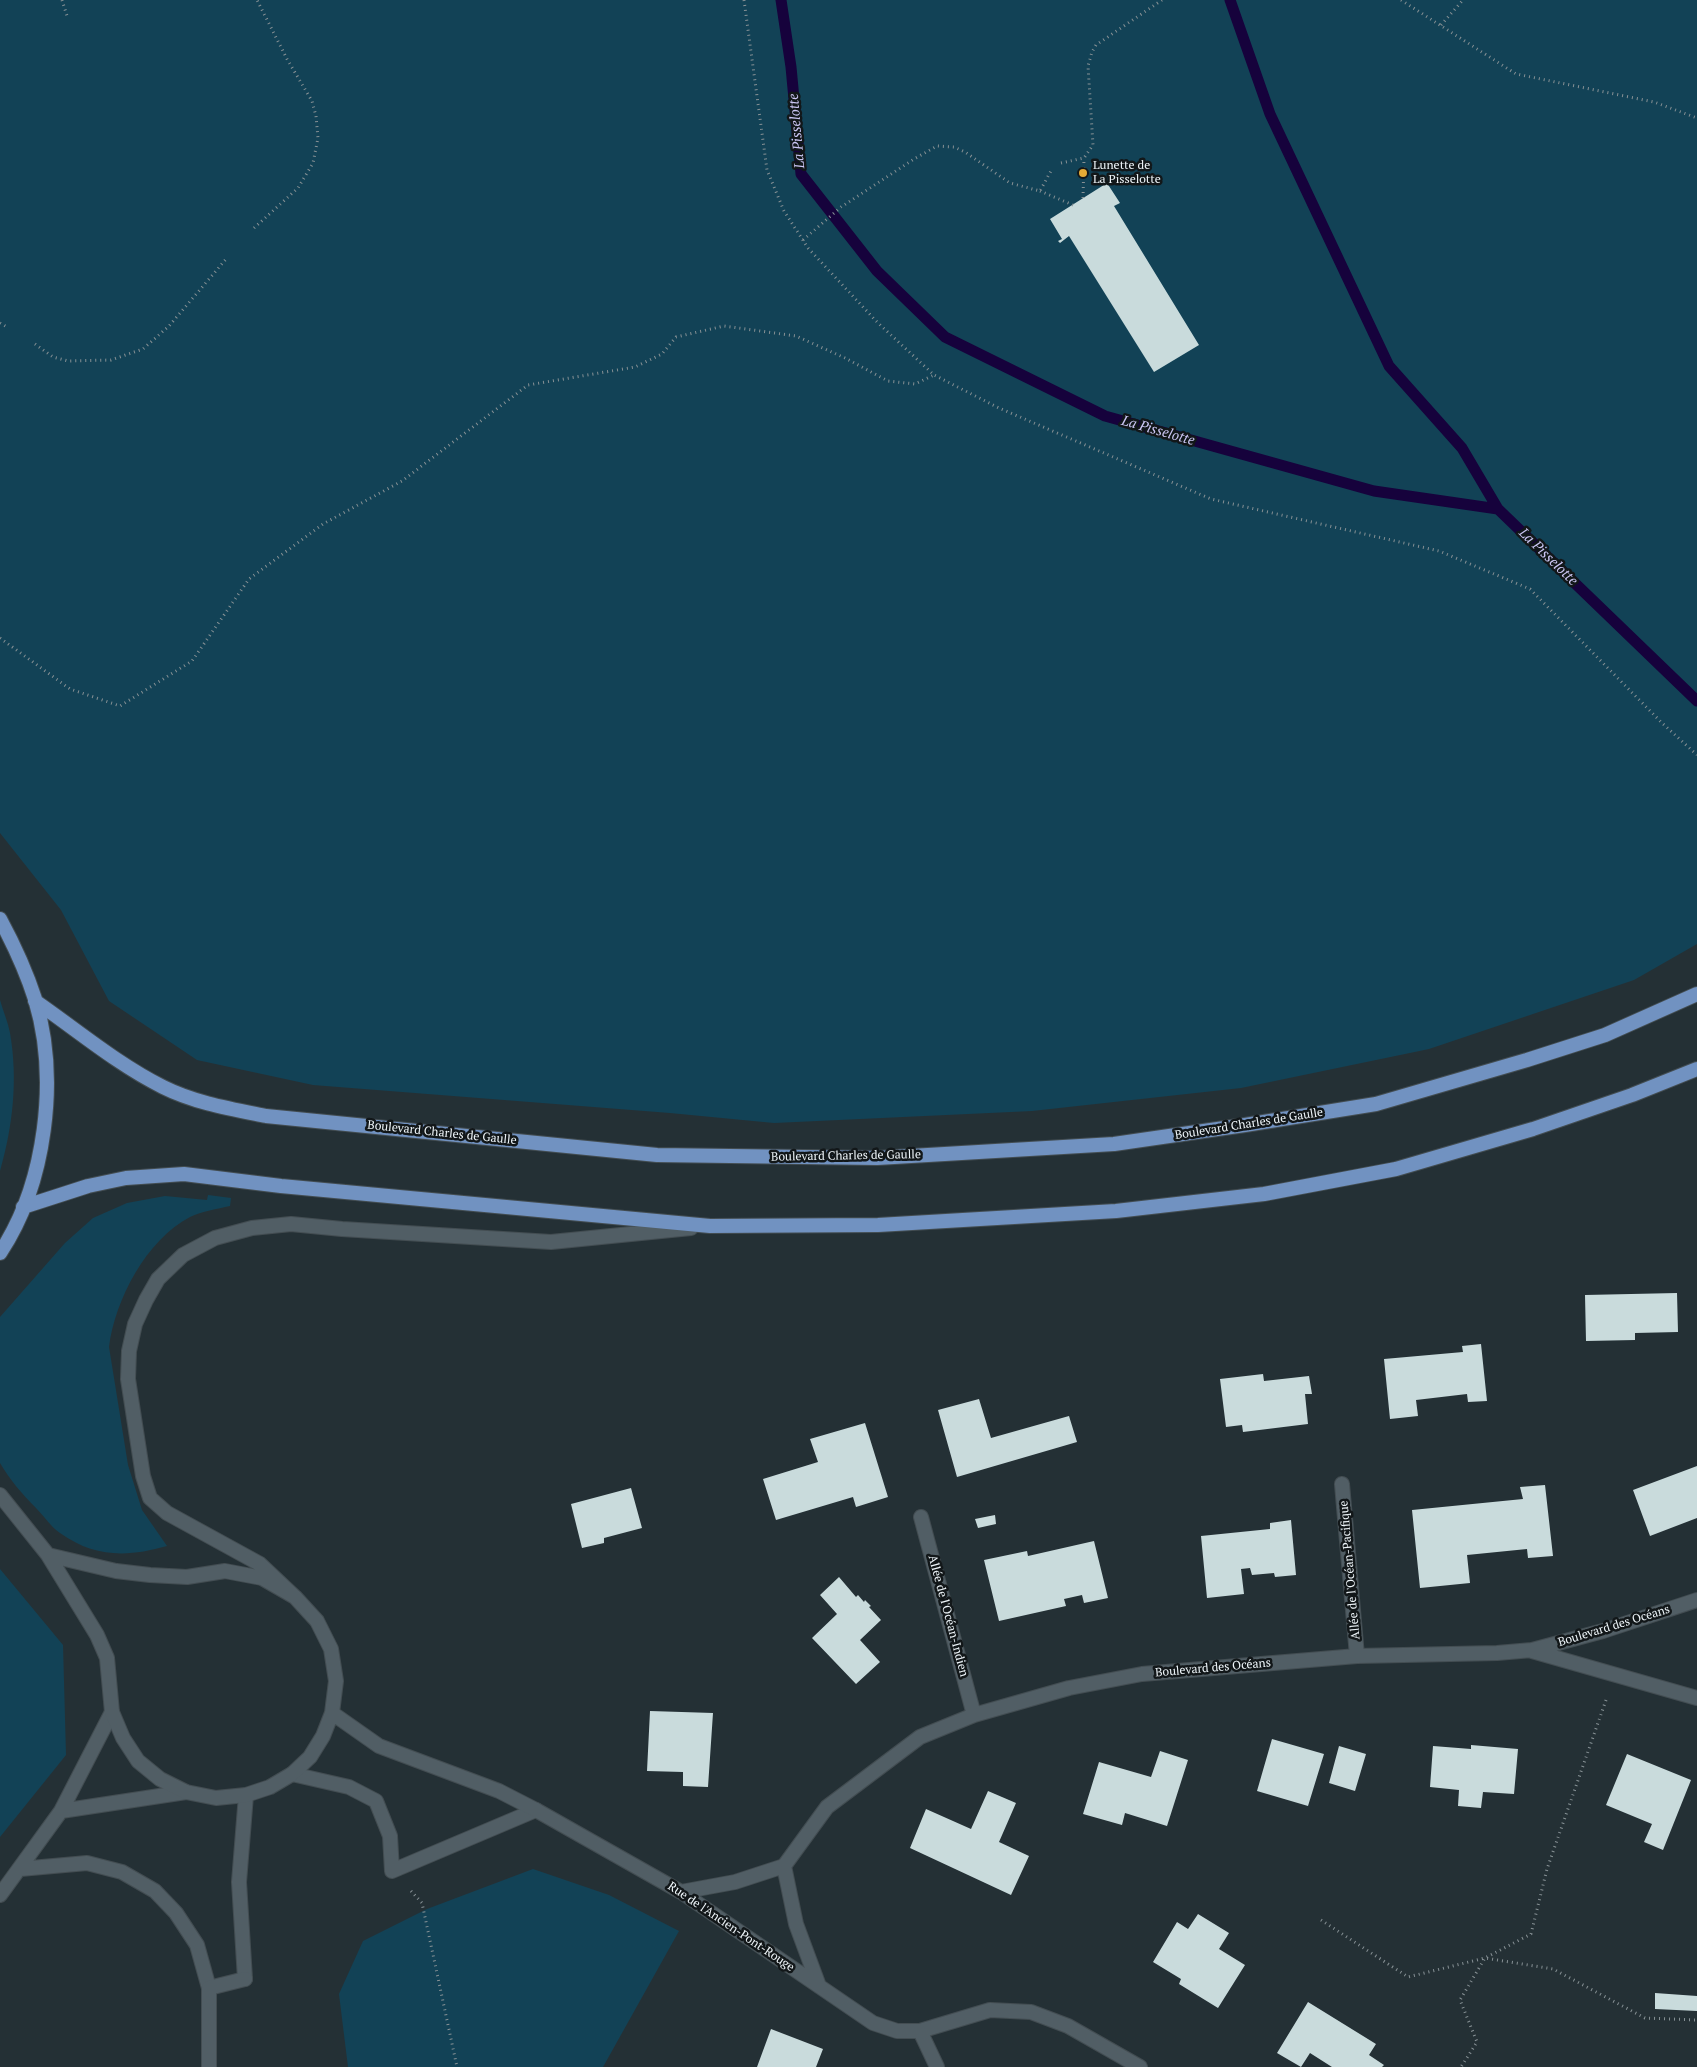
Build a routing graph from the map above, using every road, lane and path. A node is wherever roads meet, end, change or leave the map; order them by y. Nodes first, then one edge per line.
1 (62, 0) edge
2 (257, 0) edge
3 (744, 0) edge
4 (1162, 0) edge
5 (1400, 0) edge
6 (1463, 0) edge
7 (68, 19) dead end
8 (1441, 25) junction
9 (1697, 118) edge
10 (1084, 158) junction
11 (1061, 163) dead end
12 (1052, 169) dead end
13 (1040, 191) junction
14 (1083, 198) dead end
15 (1073, 205) dead end
16 (254, 228) dead end
17 (804, 240) junction
18 (227, 258) dead end
19 (0, 323) edge
20 (7, 327) dead end
21 (35, 344) dead end
22 (934, 375) junction
23 (0, 638) edge
24 (1697, 755) edge
25 (0, 919) edge
26 (1697, 994) edge
27 (35, 1001) junction
28 (1697, 1069) edge
29 (23, 1207) junction
30 (710, 1226) junction
31 (0, 1252) edge
32 (1342, 1484) dead end
33 (0, 1495) edge
34 (921, 1517) dead end
35 (48, 1555) junction
36 (295, 1597) junction
37 (1697, 1600) edge
38 (1532, 1650) junction
39 (1357, 1656) junction
40 (1615, 1673) junction
41 (1697, 1698) edge
42 (112, 1712) junction
43 (332, 1713) junction
44 (974, 1715) junction
45 (292, 1774) junction
46 (186, 1792) junction
47 (246, 1795) junction
48 (536, 1810) junction
49 (61, 1811) junction
50 (784, 1866) junction
51 (20, 1869) junction
52 (392, 1871) junction
53 (681, 1892) junction
54 (0, 1895) edge
55 (1321, 1920) dead end
56 (1485, 1958) junction
57 (819, 1986) junction
58 (209, 1988) junction
59 (1697, 2020) edge
60 (920, 2031) junction
61 (209, 2067) edge
62 (457, 2067) edge
63 (938, 2067) edge
64 (1140, 2067) edge
65 (1461, 2067) edge

1 - 7 path
2 - 16 path
3 - 17 path
4 - 10 path
5 - 8 path
6 - 8 path
8 - 9 path
10 - 11 path
10 - 14 path
12 - 13 path
13 - 15 path
13 - 17 path
17 - 22 path
18 - 21 path
19 - 20 path
22 - 23 path
22 - 24 path
25 - 27 main road
26 - 27 main road, Boulevard Charles de Gaulle
27 - 29 main road
28 - 30 main road
29 - 30 main road
29 - 31 main road
30 - 36 street
32 - 39 street, Allée de l'Océan-Pacifique
33 - 35 street
34 - 44 street, Allée de l'Océan-Indien
35 - 36 street
35 - 42 street
36 - 43 street
37 - 38 street, Boulevard des Océans
38 - 39 street, Boulevard des Océans
38 - 40 street
39 - 44 street, Boulevard des Océans
40 - 41 street
40 - 56 path
42 - 46 street
42 - 49 street
43 - 45 street
43 - 48 street, Rue de l'Ancien-Pont-Rouge
44 - 50 street, Boulevard des Océans
45 - 47 street
45 - 52 street
46 - 47 street
46 - 49 street
47 - 58 street
48 - 52 street
48 - 53 street, Rue de l'Ancien-Pont-Rouge
49 - 51 street
50 - 53 street
50 - 57 street
51 - 54 street
51 - 58 street
52 - 62 path
53 - 57 street, Rue de l'Ancien-Pont-Rouge
55 - 56 path
56 - 59 path
56 - 65 path
57 - 60 street, Rue de l'Ancien-Pont-Rouge
58 - 61 street
60 - 63 street
60 - 64 street, Rue de l'Ancien-Pont-Rouge

